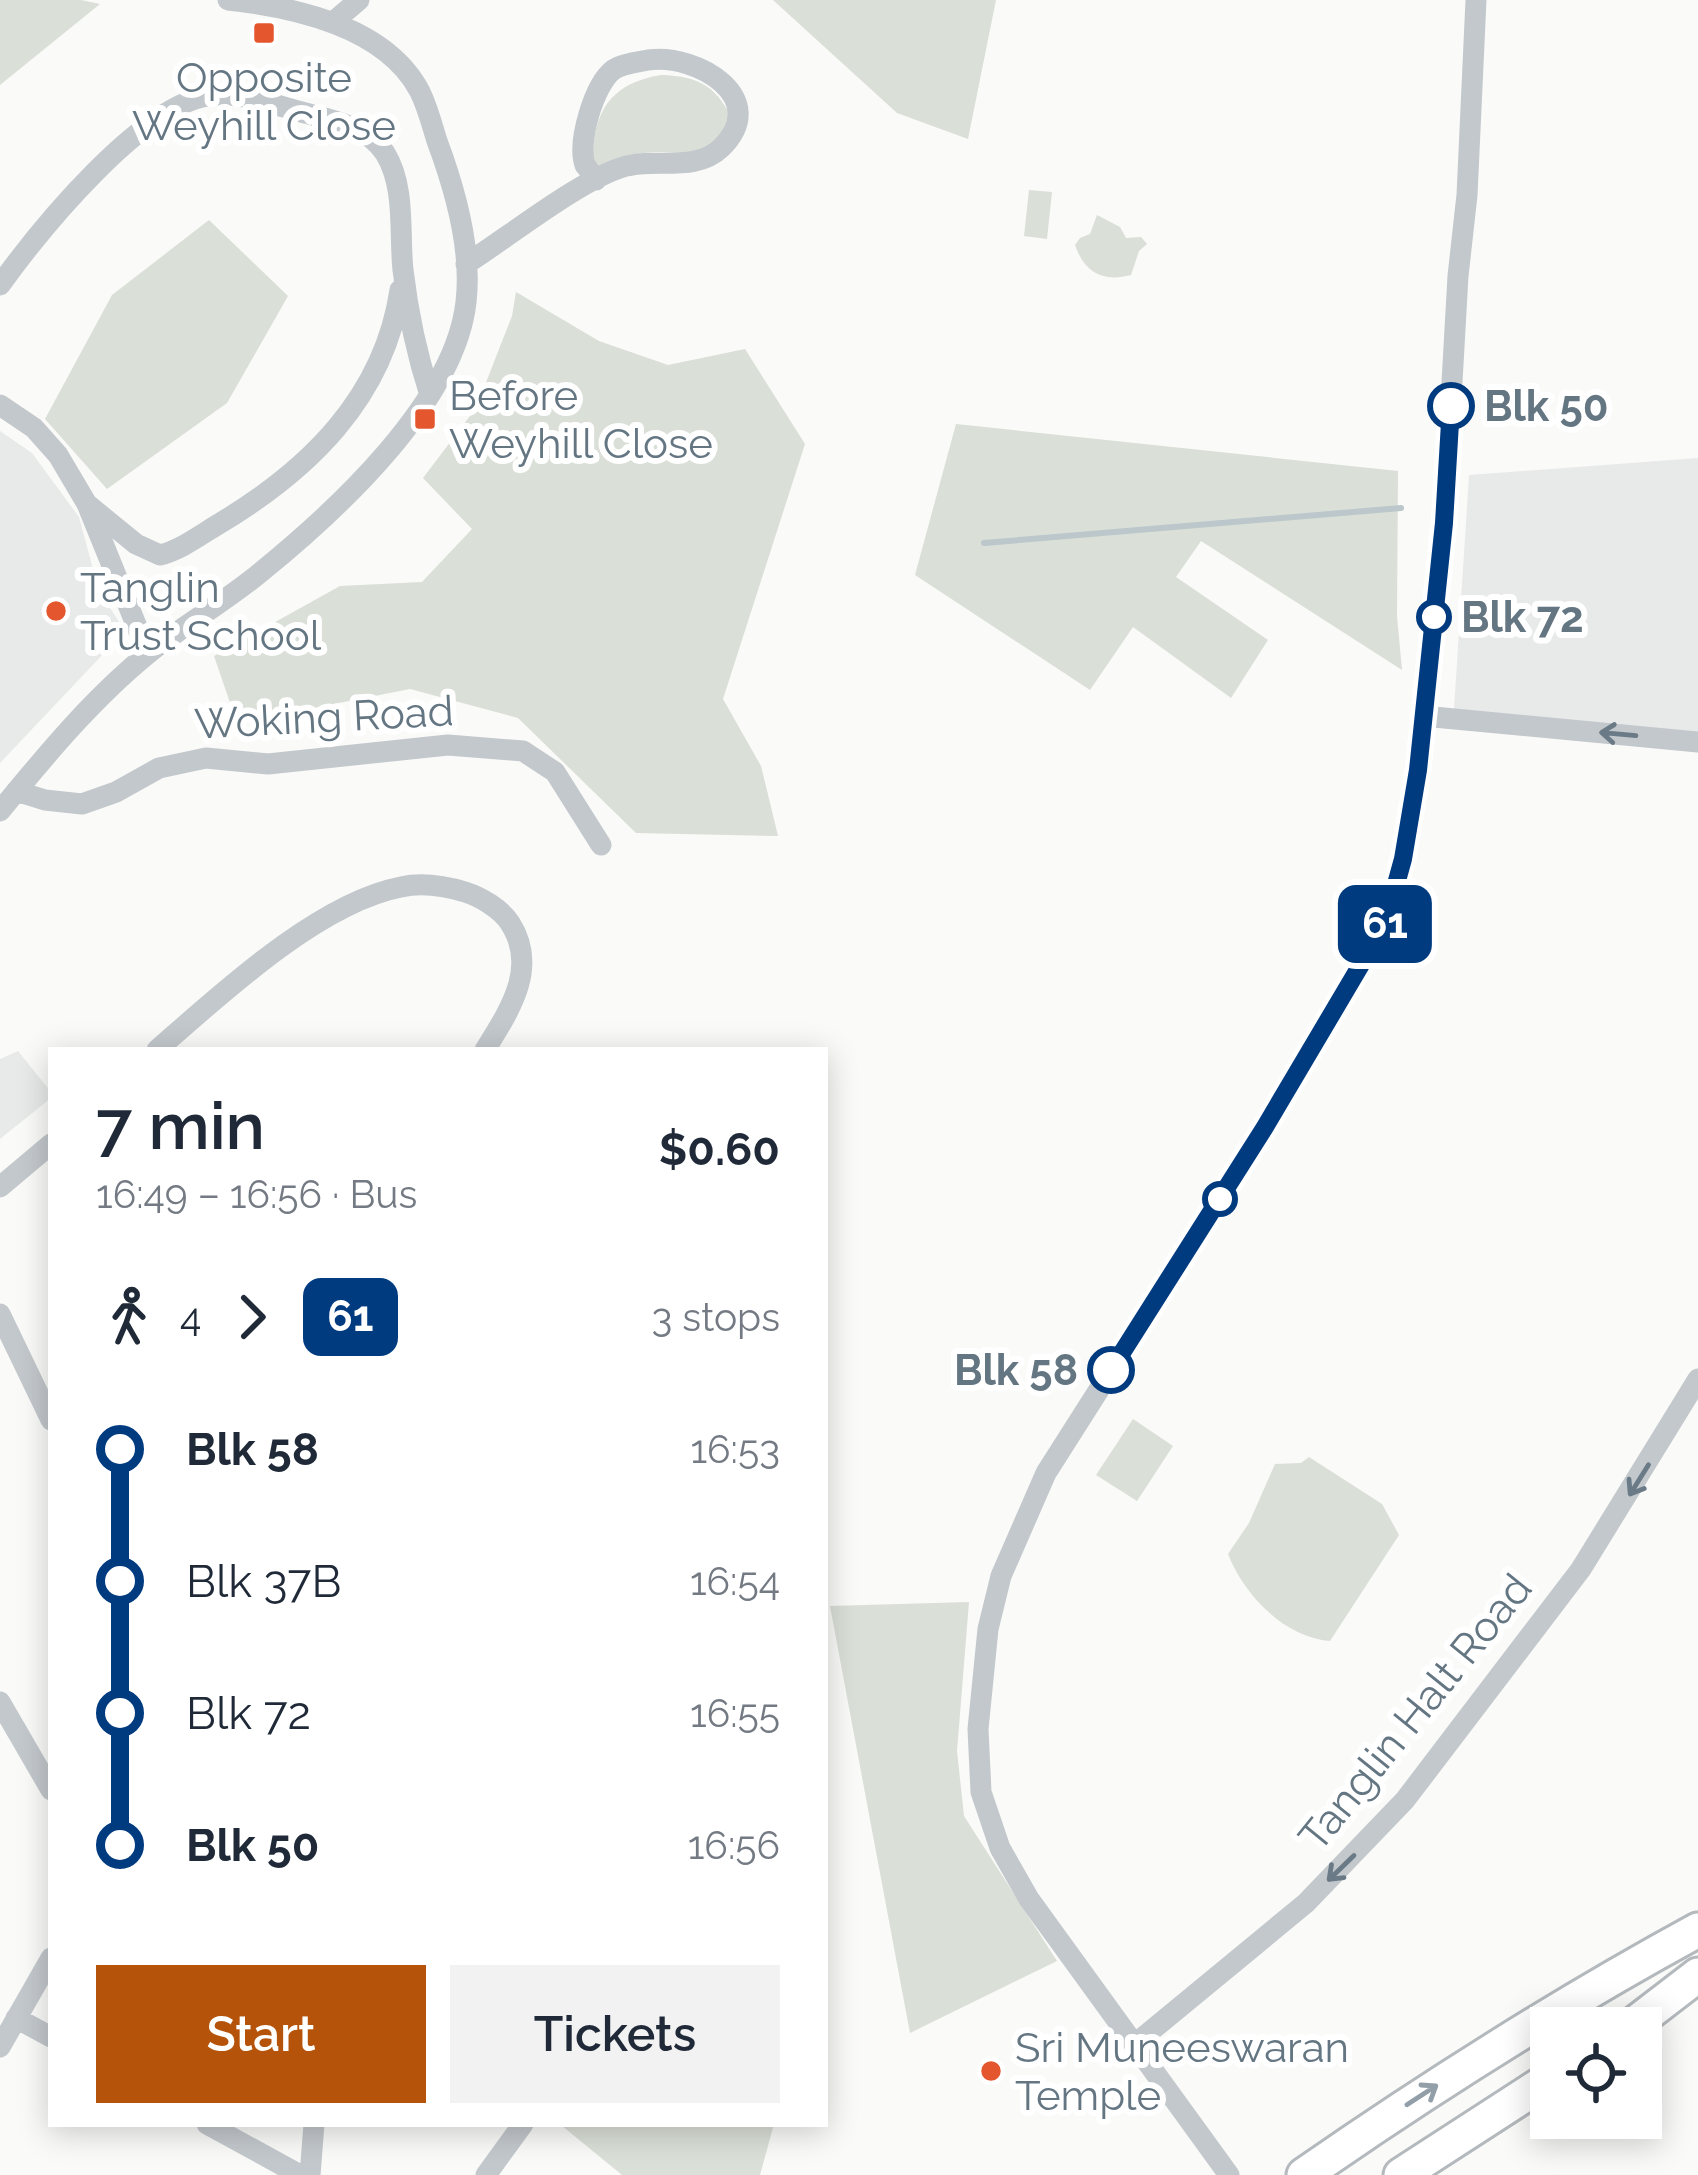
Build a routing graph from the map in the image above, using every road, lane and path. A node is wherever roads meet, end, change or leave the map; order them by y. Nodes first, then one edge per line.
1 (228, 0) edge
2 (359, 0) edge
3 (1476, 0) edge
4 (332, 22) junction
5 (596, 180) junction
6 (466, 264) junction
7 (403, 271) junction
8 (0, 285) edge
9 (430, 395) junction
10 (0, 405) edge
11 (87, 504) junction
12 (148, 654) junction
13 (1423, 716) junction
14 (1698, 742) edge
15 (16, 791) junction
16 (0, 811) edge
17 (601, 845) dead end
18 (160, 1047) edge
19 (487, 1047) edge
20 (48, 1147) edge
21 (0, 1187) edge
22 (0, 1314) edge
23 (1698, 1379) edge
24 (48, 1414) edge
25 (0, 1702) edge
26 (48, 1785) edge
27 (1698, 1904) edge
28 (1698, 1930) edge
29 (48, 1963) edge
30 (1698, 1976) edge
31 (1610, 1978) junction
32 (1698, 1991) edge
33 (1657, 2007) edge
34 (1662, 2011) edge
35 (16, 2018) junction
36 (48, 2035) edge
37 (1135, 2044) junction
38 (0, 2048) edge
39 (1530, 2092) edge
40 (212, 2127) edge
41 (314, 2127) edge
42 (521, 2127) edge
43 (300, 2175) edge
44 (310, 2175) edge
45 (486, 2175) edge
46 (1229, 2175) edge
47 (1304, 2175) edge
48 (1401, 2175) edge

1 - 4 street
2 - 4 street
3 - 13 street
4 - 6 street
5 - 5 street
5 - 6 street
6 - 9 street
7 - 8 street
7 - 9 street
7 - 11 street
9 - 12 street
10 - 11 street
11 - 12 street
12 - 15 street
14 -> 13 street
13 - 37 street
15 - 16 street
15 - 17 street, Woking Road
18 - 19 street
20 - 21 street
22 - 24 street
23 -> 37 street, Tanglin Halt Road
25 - 26 street
27 - 31 highway
28 - 31 highway
29 - 35 street
30 - 33 highway
47 -> 31 highway
32 - 34 highway
35 - 36 street
35 - 38 street
37 - 46 street
39 - 48 highway
40 - 43 street
41 - 44 street
42 - 45 street

